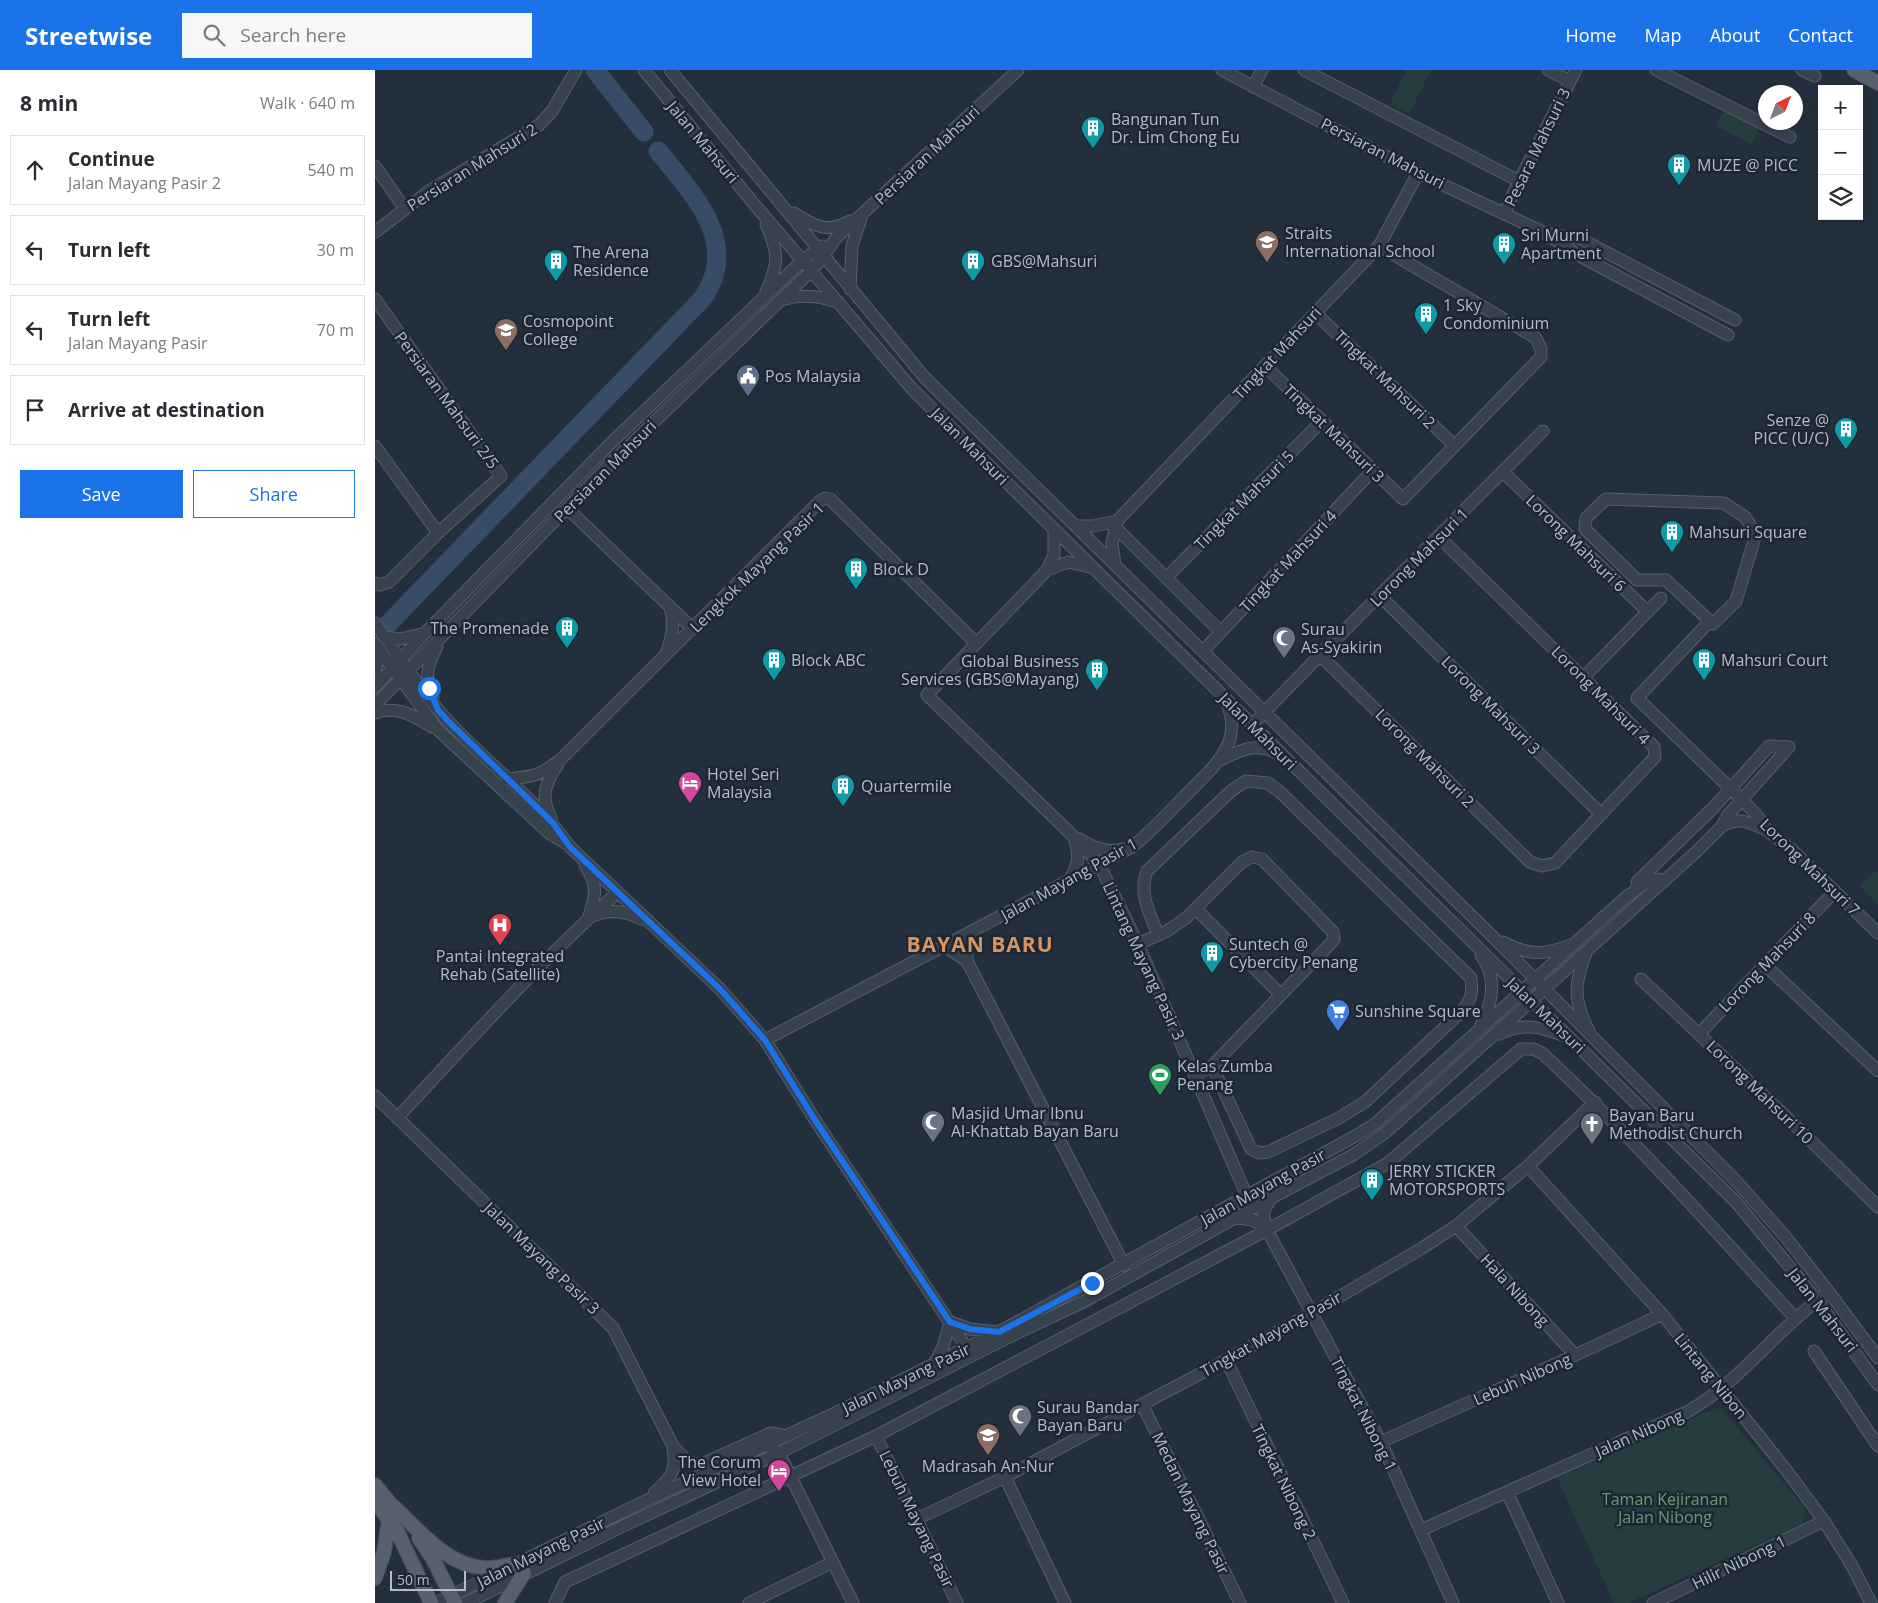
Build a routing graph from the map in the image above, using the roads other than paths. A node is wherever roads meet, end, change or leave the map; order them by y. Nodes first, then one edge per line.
1 (576, 70) edge
2 (644, 70) edge
3 (670, 70) edge
4 (1018, 70) edge
5 (1222, 70) edge
6 (1262, 70) edge
7 (1304, 70) edge
8 (1548, 70) edge
9 (1576, 70) edge
10 (1657, 70) edge
11 (1803, 70) edge
12 (1855, 70) edge
13 (1815, 76) dead end
14 (1570, 81) junction
15 (1878, 83) edge
16 (1253, 86) junction
17 (1790, 136) dead end
18 (375, 166) edge
19 (1418, 173) junction
20 (1519, 181) junction
21 (784, 206) junction
22 (405, 209) junction
23 (760, 211) junction
24 (863, 214) junction
25 (1504, 214) junction
26 (375, 232) edge
27 (1545, 233) junction
28 (1379, 246) junction
29 (821, 252) junction
30 (802, 260) junction
31 (811, 270) junction
32 (850, 289) junction
33 (765, 296) junction
34 (375, 299) edge
35 (777, 302) junction
36 (837, 302) junction
37 (1315, 313) junction
38 (1735, 320) dead end
39 (1728, 335) dead end
40 (1265, 366) junction
41 (1321, 422) junction
42 (1543, 431) dead end
43 (375, 446) edge
44 (1455, 446) junction
45 (1373, 470) junction
46 (1503, 473) junction
47 (567, 508) junction
48 (1116, 524) junction
49 (1076, 526) junction
50 (1054, 529) junction
51 (438, 533) junction
52 (1439, 537) junction
53 (1115, 565) junction
54 (1092, 567) junction
55 (1047, 570) junction
56 (1166, 578) junction
57 (375, 583) edge
58 (1381, 596) junction
59 (1661, 598) dead end
60 (670, 607) junction
61 (1648, 612) junction
62 (1710, 621) junction
63 (375, 623) edge
64 (693, 629) junction
65 (446, 632) junction
66 (1221, 632) junction
67 (425, 633) junction
68 (379, 642) edge
69 (976, 643) junction
70 (1203, 651) junction
71 (1320, 654) junction
72 (666, 656) junction
73 (397, 664) junction
74 (375, 672) edge
75 (405, 675) junction
76 (1584, 678) junction
77 (375, 687) edge
78 (1225, 698) junction
79 (375, 705) edge
80 (438, 710) junction
81 (1265, 712) junction
82 (375, 713) edge
83 (1253, 725) junction
84 (438, 730) junction
85 (1283, 756) junction
86 (560, 760) junction
87 (1220, 760) junction
88 (507, 779) junction
89 (1731, 789) junction
90 (1741, 800) junction
91 (1601, 814) junction
92 (553, 823) junction
93 (1722, 826) junction
94 (1767, 830) junction
95 (1072, 835) junction
96 (1132, 847) junction
97 (574, 850) junction
98 (1530, 862) joint
99 (1099, 864) junction
100 (1068, 881) junction
101 (1663, 881) junction
102 (1835, 891) junction
103 (618, 892) junction
104 (1627, 896) junction
105 (1196, 909) junction
106 (589, 918) junction
107 (653, 925) junction
108 (1878, 933) edge
109 (969, 934) junction
110 (1158, 935) junction
111 (1493, 937) junction
112 (1470, 940) junction
113 (1138, 944) junction
114 (1575, 944) junction
115 (944, 946) junction
116 (1587, 951) junction
117 (967, 961) junction
118 (1765, 964) junction
119 (1641, 979) dead end
120 (1535, 980) junction
121 (1544, 989) junction
122 (1523, 992) junction
123 (1281, 995) junction
124 (1532, 1001) junction
125 (1478, 1031) junction
126 (1699, 1034) junction
127 (1569, 1037) junction
128 (765, 1040) junction
129 (1487, 1040) junction
130 (1593, 1040) junction
131 (1212, 1066) junction
132 (1878, 1071) edge
133 (1195, 1074) junction
134 (1396, 1089) junction
135 (375, 1096) edge
136 (1595, 1102) junction
137 (397, 1118) junction
138 (1528, 1166) junction
139 (1246, 1196) junction
140 (1273, 1197) junction
141 (1878, 1208) edge
142 (1253, 1209) junction
143 (1237, 1218) junction
144 (1456, 1226) junction
145 (1267, 1230) junction
146 (1124, 1265) junction
147 (1829, 1292) junction
148 (1817, 1300) junction
149 (1312, 1313) junction
150 (1662, 1314) junction
151 (1796, 1319) junction
152 (950, 1322) junction
153 (999, 1332) junction
154 (1814, 1351) dead end
155 (970, 1352) junction
156 (1575, 1355) junction
157 (1878, 1358) edge
158 (1226, 1360) junction
159 (935, 1364) junction
160 (1878, 1385) edge
161 (1723, 1389) junction
162 (1142, 1404) junction
163 (798, 1430) junction
164 (787, 1436) junction
165 (876, 1436) junction
166 (1381, 1442) junction
167 (673, 1446) junction
168 (1878, 1446) edge
169 (751, 1452) junction
170 (779, 1454) junction
171 (1005, 1476) junction
172 (789, 1477) junction
173 (375, 1485) edge
174 (1507, 1492) junction
175 (375, 1501) edge
176 (645, 1501) junction
177 (391, 1513) junction
178 (917, 1519) junction
179 (1824, 1521) junction
180 (1421, 1530) junction
181 (833, 1562) junction
182 (520, 1568) junction
183 (375, 1578) edge
184 (453, 1599) edge
185 (1878, 1601) edge
186 (431, 1603) edge
187 (436, 1603) edge
188 (466, 1603) edge
189 (505, 1603) edge
190 (555, 1603) edge
191 (749, 1603) edge
192 (853, 1603) edge
193 (957, 1603) edge
194 (1065, 1603) edge
195 (1240, 1603) edge
196 (1343, 1603) edge
197 (1453, 1603) edge
198 (1558, 1603) edge
199 (1653, 1603) edge
200 (1872, 1603) edge

1 - 22 street, Persiaran Mahsuri 2
2 - 23 street, Jalan Mahsuri
3 - 21 street, Jalan Mahsuri
4 - 24 street, Persiaran Mahsuri
5 - 16 street, Persiaran Mahsuri
6 - 16 street
7 - 20 street
8 - 14 street, Pesara Mahsuri 3
9 - 14 street, Pesara Mahsuri 3
10 - 17 street
11 - 13 street
12 - 15 main road
14 - 20 street, Pesara Mahsuri 3
16 - 19 street, Persiaran Mahsuri
18 - 22 street
19 - 25 street, Persiaran Mahsuri
19 - 28 street, Tingkat Mahsuri
20 - 25 street, Pesara Mahsuri 3
21 - 24 street
21 - 29 street, Jalan Mahsuri
22 - 26 street, Persiaran Mahsuri 2
23 - 30 street, Jalan Mahsuri
23 - 33 street
24 - 29 street, Persiaran Mahsuri
24 - 32 street
25 - 27 street, Persiaran Mahsuri
27 - 38 street, Persiaran Mahsuri
27 - 39 street, Persiaran Mahsuri
28 - 37 street, Tingkat Mahsuri
28 - 44 street
29 - 30 street, Persiaran Mahsuri
29 - 31 street, Persiaran Mahsuri
29 - 32 street, Jalan Mahsuri
30 - 31 street, Jalan Mahsuri
30 - 33 street, Persiaran Mahsuri
31 - 35 street, Persiaran Mahsuri
31 - 36 street, Jalan Mahsuri
32 - 49 street, Jalan Mahsuri
33 - 67 street, Persiaran Mahsuri
34 - 51 street, Persiaran Mahsuri 2/5
35 - 36 street
35 - 47 street, Persiaran Mahsuri
36 - 50 street, Jalan Mahsuri
37 - 40 street, Tingkat Mahsuri
37 - 44 street, Tingkat Mahsuri 2
40 - 41 street, Tingkat Mahsuri 3
40 - 48 street, Tingkat Mahsuri
41 - 45 street, Tingkat Mahsuri 3
41 - 56 street, Tingkat Mahsuri 5
42 - 46 street, Lorong Mahsuri 1
43 - 51 street
44 - 45 street, Tingkat Mahsuri 3
45 - 66 street, Tingkat Mahsuri 4
46 - 52 street, Lorong Mahsuri 1
46 - 61 street, Lorong Mahsuri 6
47 - 60 street
47 - 65 street, Persiaran Mahsuri
48 - 49 street
48 - 53 street
48 - 56 street
49 - 53 street, Jalan Mahsuri
50 - 54 street, Jalan Mahsuri
50 - 55 street
51 - 57 street
52 - 58 street, Lorong Mahsuri 1
52 - 76 street, Lorong Mahsuri 4
53 - 70 street, Jalan Mahsuri
54 - 55 street
54 - 78 street, Jalan Mahsuri
55 - 69 street
56 - 66 street
58 - 71 street, Lorong Mahsuri 1
58 - 91 street, Lorong Mahsuri 3
59 - 61 street
60 - 64 street
60 - 72 street
61 - 76 street
62 - 62 street
62 - 89 street, Lorong Mahsuri 7
63 - 68 street
64 - 69 street, Lengkok Mayang Pasir 1
64 - 72 street, Lengkok Mayang Pasir 1
65 - 75 street, Persiaran Mahsuri
65 - 80 street
66 - 70 street, Tingkat Mahsuri 4
67 - 68 street
67 - 73 street, Persiaran Mahsuri
68 - 73 street
68 - 74 street
69 - 95 street
70 - 81 street, Jalan Mahsuri
71 - 81 street, Lorong Mahsuri 1
71 - 98 street, Lorong Mahsuri 2
72 - 86 street, Lengkok Mayang Pasir 1
73 - 75 street
73 - 77 street, Persiaran Mahsuri
75 - 79 street, Persiaran Mahsuri
75 - 80 street
75 - 84 street
76 - 91 street, Lorong Mahsuri 4
78 - 83 street, Jalan Mahsuri
78 - 87 street, Jalan Mayang Pasir 1
80 - 88 street
81 - 83 street, Lorong Mahsuri 1
81 - 111 street, Jalan Mahsuri
82 - 84 street
83 - 85 street, Jalan Mahsuri
84 - 97 street
85 - 87 street, Jalan Mayang Pasir 1
85 - 112 street, Jalan Mahsuri
86 - 88 street, Lengkok Mayang Pasir 1
86 - 92 street, Lengkok Mayang Pasir 1
87 - 96 street, Jalan Mayang Pasir 1
88 - 92 street
89 - 90 street, Lorong Mahsuri 7
89 - 90 street, Jalan Mayang Pasir
89 - 104 street
90 - 93 street, Jalan Mayang Pasir
90 - 94 street, Lorong Mahsuri 7
91 - 98 street, Lorong Mahsuri 4
92 - 97 street
93 - 94 street
93 - 101 street, Jalan Mayang Pasir
94 - 102 street, Lorong Mahsuri 7
95 - 96 street
95 - 99 street, Lintang Mayang Pasir 3
95 - 100 street
96 - 99 street, Jalan Mayang Pasir 1
97 - 103 street
97 - 106 street
99 - 100 street, Jalan Mayang Pasir 1
99 - 113 street, Lintang Mayang Pasir 3
100 - 109 street, Jalan Mayang Pasir 1
101 - 104 street
101 - 116 street, Jalan Mayang Pasir
102 - 108 street, Lorong Mahsuri 7
102 - 118 street, Lorong Mahsuri 8
103 - 106 street
103 - 107 street
104 - 114 street, Jalan Mayang Pasir
105 - 110 street
105 - 123 street
105 - 123 street
106 - 107 street
106 - 137 street
107 - 128 street
109 - 115 street, Jalan Mayang Pasir 1
109 - 117 street
110 - 113 street
110 - 134 street
111 - 114 street
111 - 120 street, Jalan Mahsuri
112 - 122 street, Jalan Mahsuri
112 - 125 street
113 - 133 street, Lintang Mayang Pasir 3
114 - 120 street, Jalan Mayang Pasir
115 - 117 street
115 - 128 street, Jalan Mayang Pasir 1
116 - 121 street, Jalan Mayang Pasir
116 - 130 street
117 - 146 street
118 - 126 street, Lorong Mahsuri 8
118 - 132 street
119 - 126 street, Lorong Mahsuri 10
120 - 121 street, Jalan Mahsuri
120 - 122 street, Jalan Mayang Pasir
121 - 124 street, Jalan Mayang Pasir
121 - 130 street, Jalan Mahsuri
122 - 124 street, Jalan Mahsuri
122 - 125 street, Jalan Mayang Pasir
123 - 131 street
124 - 127 street, Jalan Mahsuri
124 - 129 street, Jalan Mayang Pasir
125 - 134 street, Jalan Mayang Pasir
126 - 141 street, Lorong Mahsuri 10
127 - 129 street
127 - 148 street, Jalan Mahsuri
128 - 152 street
129 - 140 street, Jalan Mayang Pasir
130 - 147 street, Jalan Mahsuri
131 - 133 street
131 - 134 street
133 - 139 street, Lintang Mayang Pasir 3
134 - 139 street, Jalan Mayang Pasir
135 - 137 street, Jalan Mayang Pasir 3
136 - 138 street, Tingkat Mayang Pasir
136 - 145 street
136 - 151 street
137 - 167 street, Jalan Mayang Pasir 3
138 - 144 street, Tingkat Mayang Pasir
138 - 150 street, Lintang Nibon
139 - 142 street, Lintang Mayang Pasir 3
139 - 146 street, Jalan Mayang Pasir
140 - 142 street, Jalan Mayang Pasir
140 - 145 street
142 - 143 street, Jalan Mayang Pasir
143 - 145 street
143 - 155 street, Jalan Mayang Pasir
144 - 149 street, Tingkat Mayang Pasir
144 - 156 street, Hala Nibong
145 - 149 street, Tingkat Nibong 1
145 - 165 street
146 - 153 street, Jalan Mayang Pasir
147 - 148 street, Jalan Nibong
147 - 157 street, Jalan Mahsuri
148 - 151 street, Jalan Nibong
148 - 160 street, Jalan Mahsuri
149 - 158 street, Tingkat Mayang Pasir
149 - 166 street, Tingkat Nibong 1
150 - 156 street, Lebuh Nibong
150 - 161 street, Lintang Nibon
151 - 161 street, Jalan Nibong
152 - 153 street
152 - 155 street
152 - 159 street
153 - 155 street, Jalan Mayang Pasir
154 - 168 street
155 - 159 street, Jalan Mayang Pasir
155 - 170 street, Jalan Mayang Pasir
156 - 166 street, Lebuh Nibong
158 - 162 street, Tingkat Mayang Pasir
158 - 196 street, Tingkat Nibong 2
159 - 163 street, Jalan Mayang Pasir
161 - 174 street, Jalan Nibong
161 - 179 street, Lintang Nibon
162 - 171 street, Tingkat Mayang Pasir
162 - 195 street, Medan Mayang Pasir
163 - 164 street, Jalan Mayang Pasir
163 - 170 street
164 - 167 street, Jalan Mayang Pasir 3
164 - 169 street, Jalan Mayang Pasir
165 - 172 street
165 - 178 street, Lebuh Mayang Pasir
166 - 180 street, Tingkat Nibong 1
167 - 176 street, Jalan Mayang Pasir 3
169 - 170 street
169 - 176 street, Jalan Mayang Pasir
170 - 172 street
170 - 182 street, Jalan Mayang Pasir
171 - 178 street, Tingkat Mayang Pasir
171 - 194 street
172 - 181 street
172 - 190 street
173 - 177 main road
174 - 180 street, Jalan Nibong
174 - 198 street
175 - 177 main road
176 - 182 street, Jalan Mayang Pasir
177 - 182 main road
177 - 183 main road
177 - 184 main road
177 - 186 main road
178 - 193 street, Lebuh Mayang Pasir
179 - 199 street, Hilir Nibong 1
179 - 200 street, Lintang Nibon
180 - 197 street, Tingkat Nibong 1
181 - 191 street
181 - 192 street
182 - 184 street, Jalan Mayang Pasir
182 - 188 street, Jalan Mayang Pasir
182 - 189 main road
184 - 187 street, Jalan Mayang Pasir
185 - 200 street

